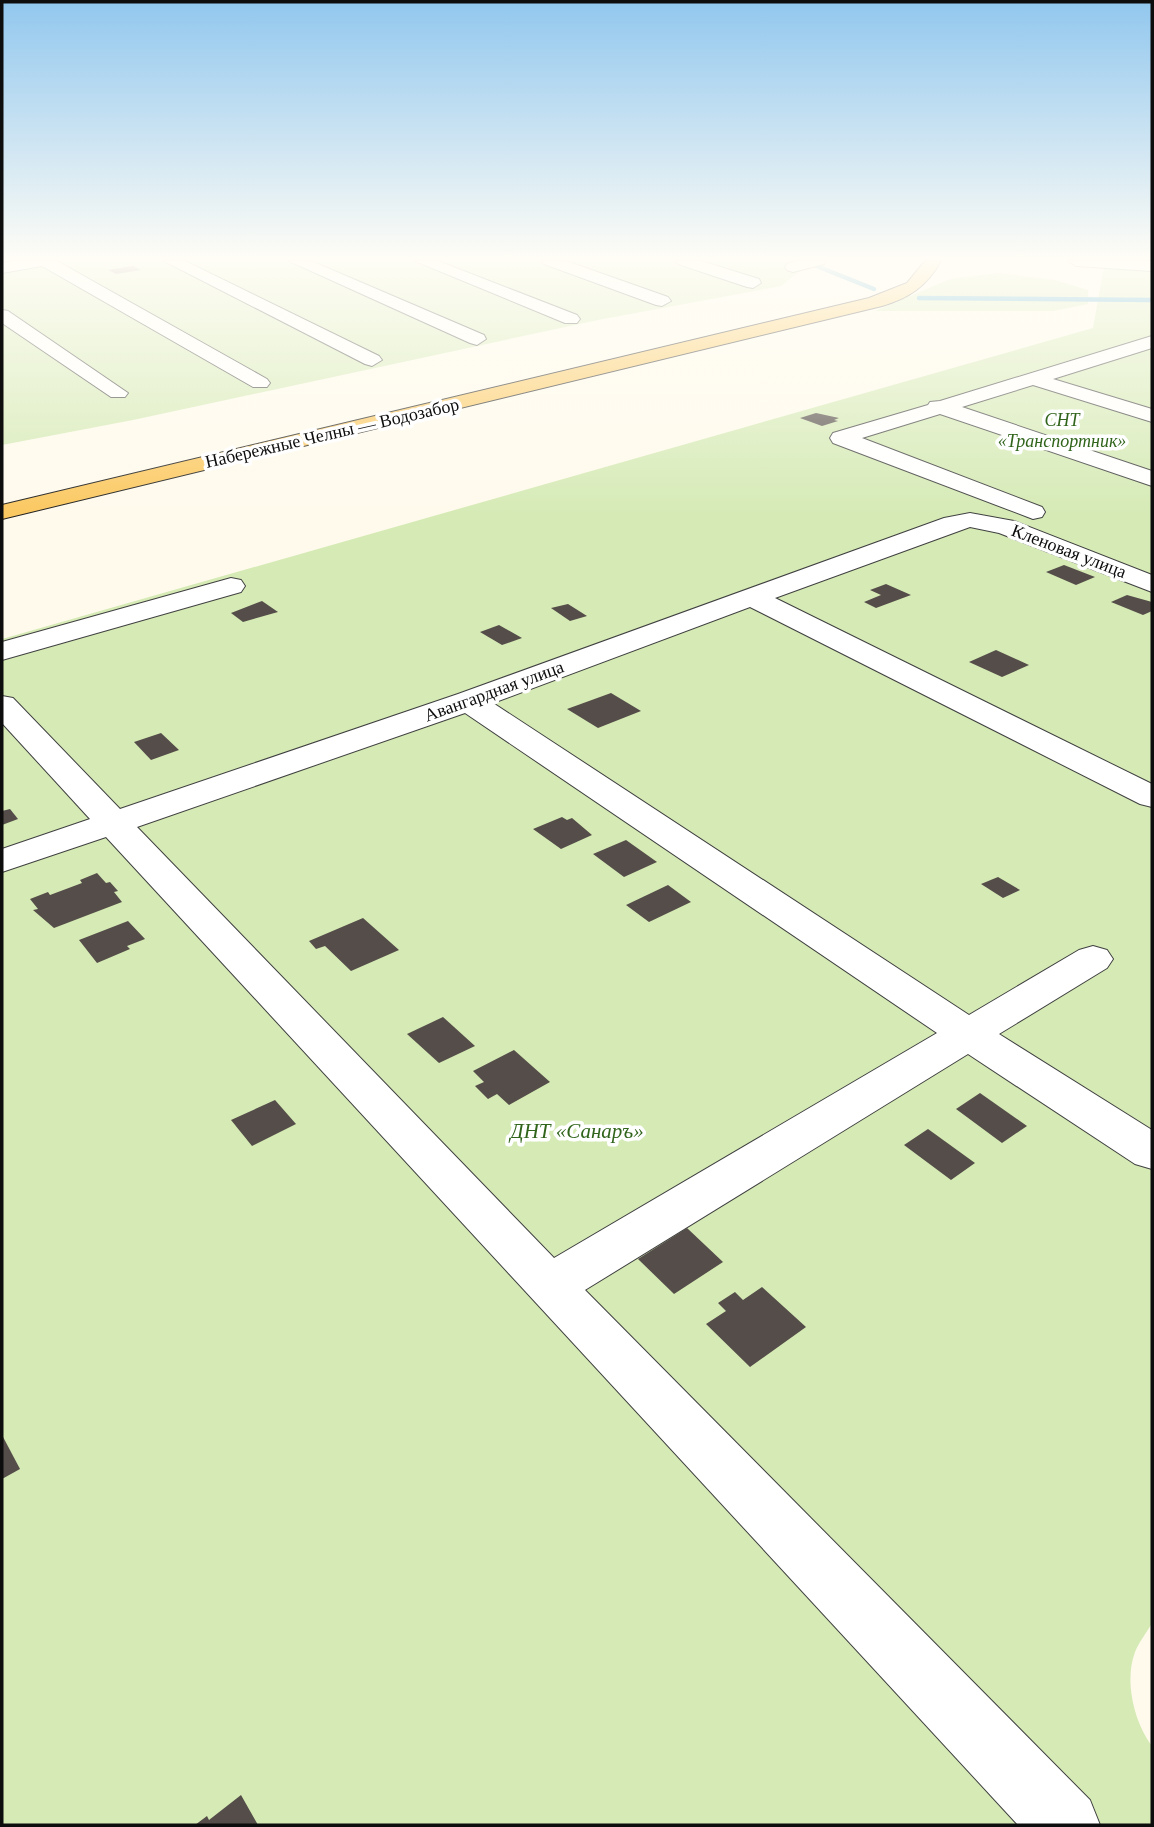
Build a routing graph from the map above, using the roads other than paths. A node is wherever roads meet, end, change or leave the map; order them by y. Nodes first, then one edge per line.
1 (48, 346) edge
2 (195, 346) edge
3 (344, 346) edge
4 (692, 346) edge
5 (1137, 346) edge
6 (1116, 352) junction
7 (372, 360) dead end
8 (1152, 363) edge
9 (1030, 378) junction
10 (260, 383) dead end
11 (118, 393) dead end
12 (937, 406) junction
13 (1152, 416) edge
14 (1152, 479) edge
15 (2, 512) edge
16 (1050, 519) dead end
17 (985, 521) joint
18 (1152, 584) edge
19 (231, 586) dead end
20 (752, 597) junction
21 (2, 651) edge
22 (469, 701) junction
23 (2, 705) edge
24 (1152, 797) edge
25 (110, 822) junction
26 (2, 861) edge
27 (1093, 959) dead end
28 (968, 1034) junction
29 (1152, 1152) edge
30 (549, 1286) junction
31 (1065, 1825) edge

1 - 11 street
2 - 10 street
3 - 7 street
4 - 15 main road, Набережные Челны — Водозабор
5 - 6 street
6 - 8 street
6 - 9 street
9 - 12 street
9 - 13 street
12 - 14 street
12 - 16 street
17 - 18 street, Кленовая улица
17 - 20 street, Авангардная улица
19 - 21 street
20 - 22 street, Авангардная улица
20 - 24 street
22 - 25 street, Авангардная улица
22 - 28 street
23 - 25 street
25 - 26 street, Авангардная улица
25 - 30 street
27 - 28 street
28 - 29 street
28 - 30 street
30 - 31 street

